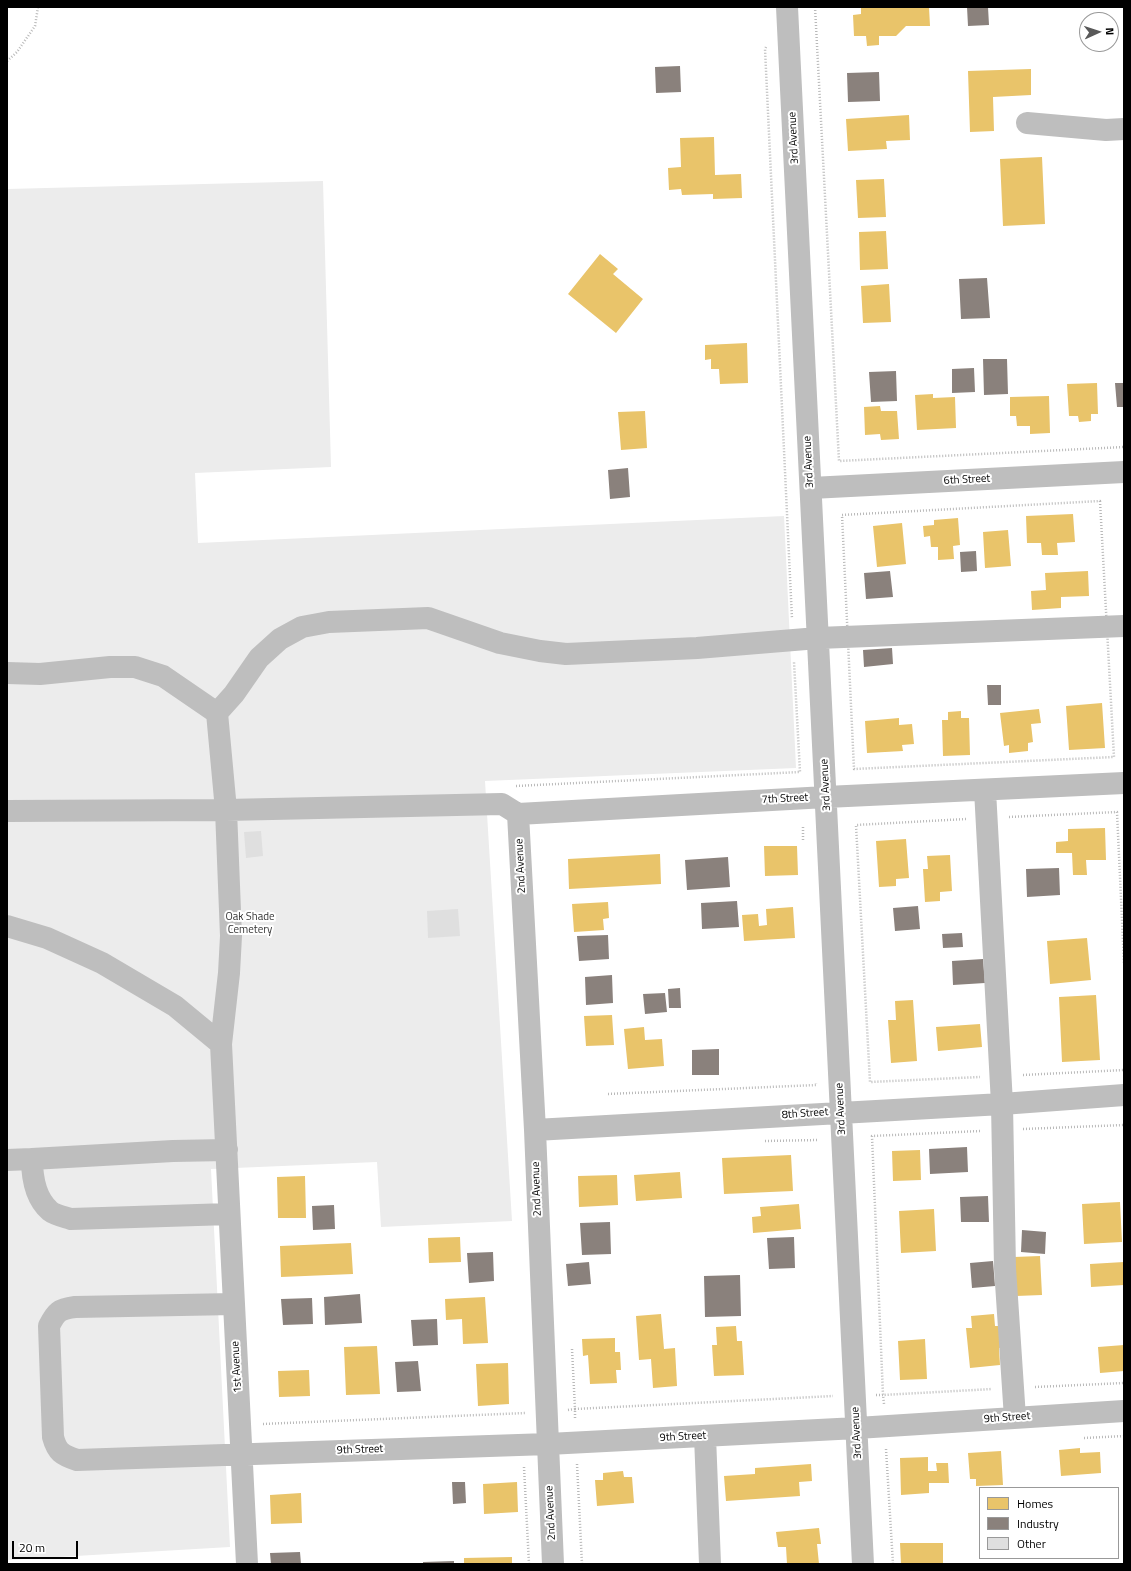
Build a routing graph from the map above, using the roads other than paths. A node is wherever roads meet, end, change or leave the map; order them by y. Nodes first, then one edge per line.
1 (787, 7) edge
2 (1027, 124) dead end
3 (1124, 129) edge
4 (1124, 472) edge
5 (811, 488) junction
6 (1124, 626) edge
7 (818, 638) junction
8 (7, 673) edge
9 (217, 713) junction
10 (1124, 783) edge
11 (985, 790) junction
12 (826, 797) junction
13 (7, 810) edge
14 (226, 810) junction
15 (518, 814) junction
16 (7, 926) edge
17 (221, 1044) junction
18 (1124, 1095) edge
19 (1002, 1104) junction
20 (841, 1112) junction
21 (534, 1130) junction
22 (32, 1159) junction
23 (7, 1160) edge
24 (227, 1160) junction
25 (230, 1214) junction
26 (234, 1304) junction
27 (1124, 1411) edge
28 (1015, 1418) junction
29 (857, 1428) junction
30 (705, 1436) junction
31 (548, 1444) junction
32 (242, 1454) junction
33 (247, 1564) edge
34 (553, 1564) edge
35 (710, 1564) edge
36 (863, 1564) edge

1 - 5 street, 3rd Avenue
2 - 3 street
4 - 5 street, 6th Street
5 - 7 street, 3rd Avenue
6 - 7 street
7 - 9 street
7 - 12 street, 3rd Avenue
8 - 9 street
9 - 14 street, 1st Avenue
10 - 11 street, 7th Street
11 - 12 street, 7th Street
11 - 19 street
12 - 15 street, 7th Street
12 - 20 street, 3rd Avenue
13 - 14 street
14 - 15 street
14 - 17 street, 1st Avenue
15 - 21 street, 2nd Avenue
16 - 17 street
17 - 24 street, 1st Avenue
18 - 19 street, 8th Street
19 - 20 street, 8th Street
19 - 28 street
20 - 21 street, 8th Street
20 - 29 street, 3rd Avenue
21 - 31 street, 2nd Avenue
22 - 23 street
22 - 24 street
22 - 25 street
24 - 25 street, 1st Avenue
25 - 26 street, 1st Avenue
26 - 32 street, 1st Avenue
26 - 32 street, 9th Street
27 - 28 street, 9th Street
28 - 29 street, 9th Street
29 - 30 street, 9th Street
29 - 36 street, 3rd Avenue
30 - 31 street, 9th Street
30 - 35 street
31 - 32 street, 9th Street
31 - 34 street, 2nd Avenue
32 - 33 street, 1st Avenue

